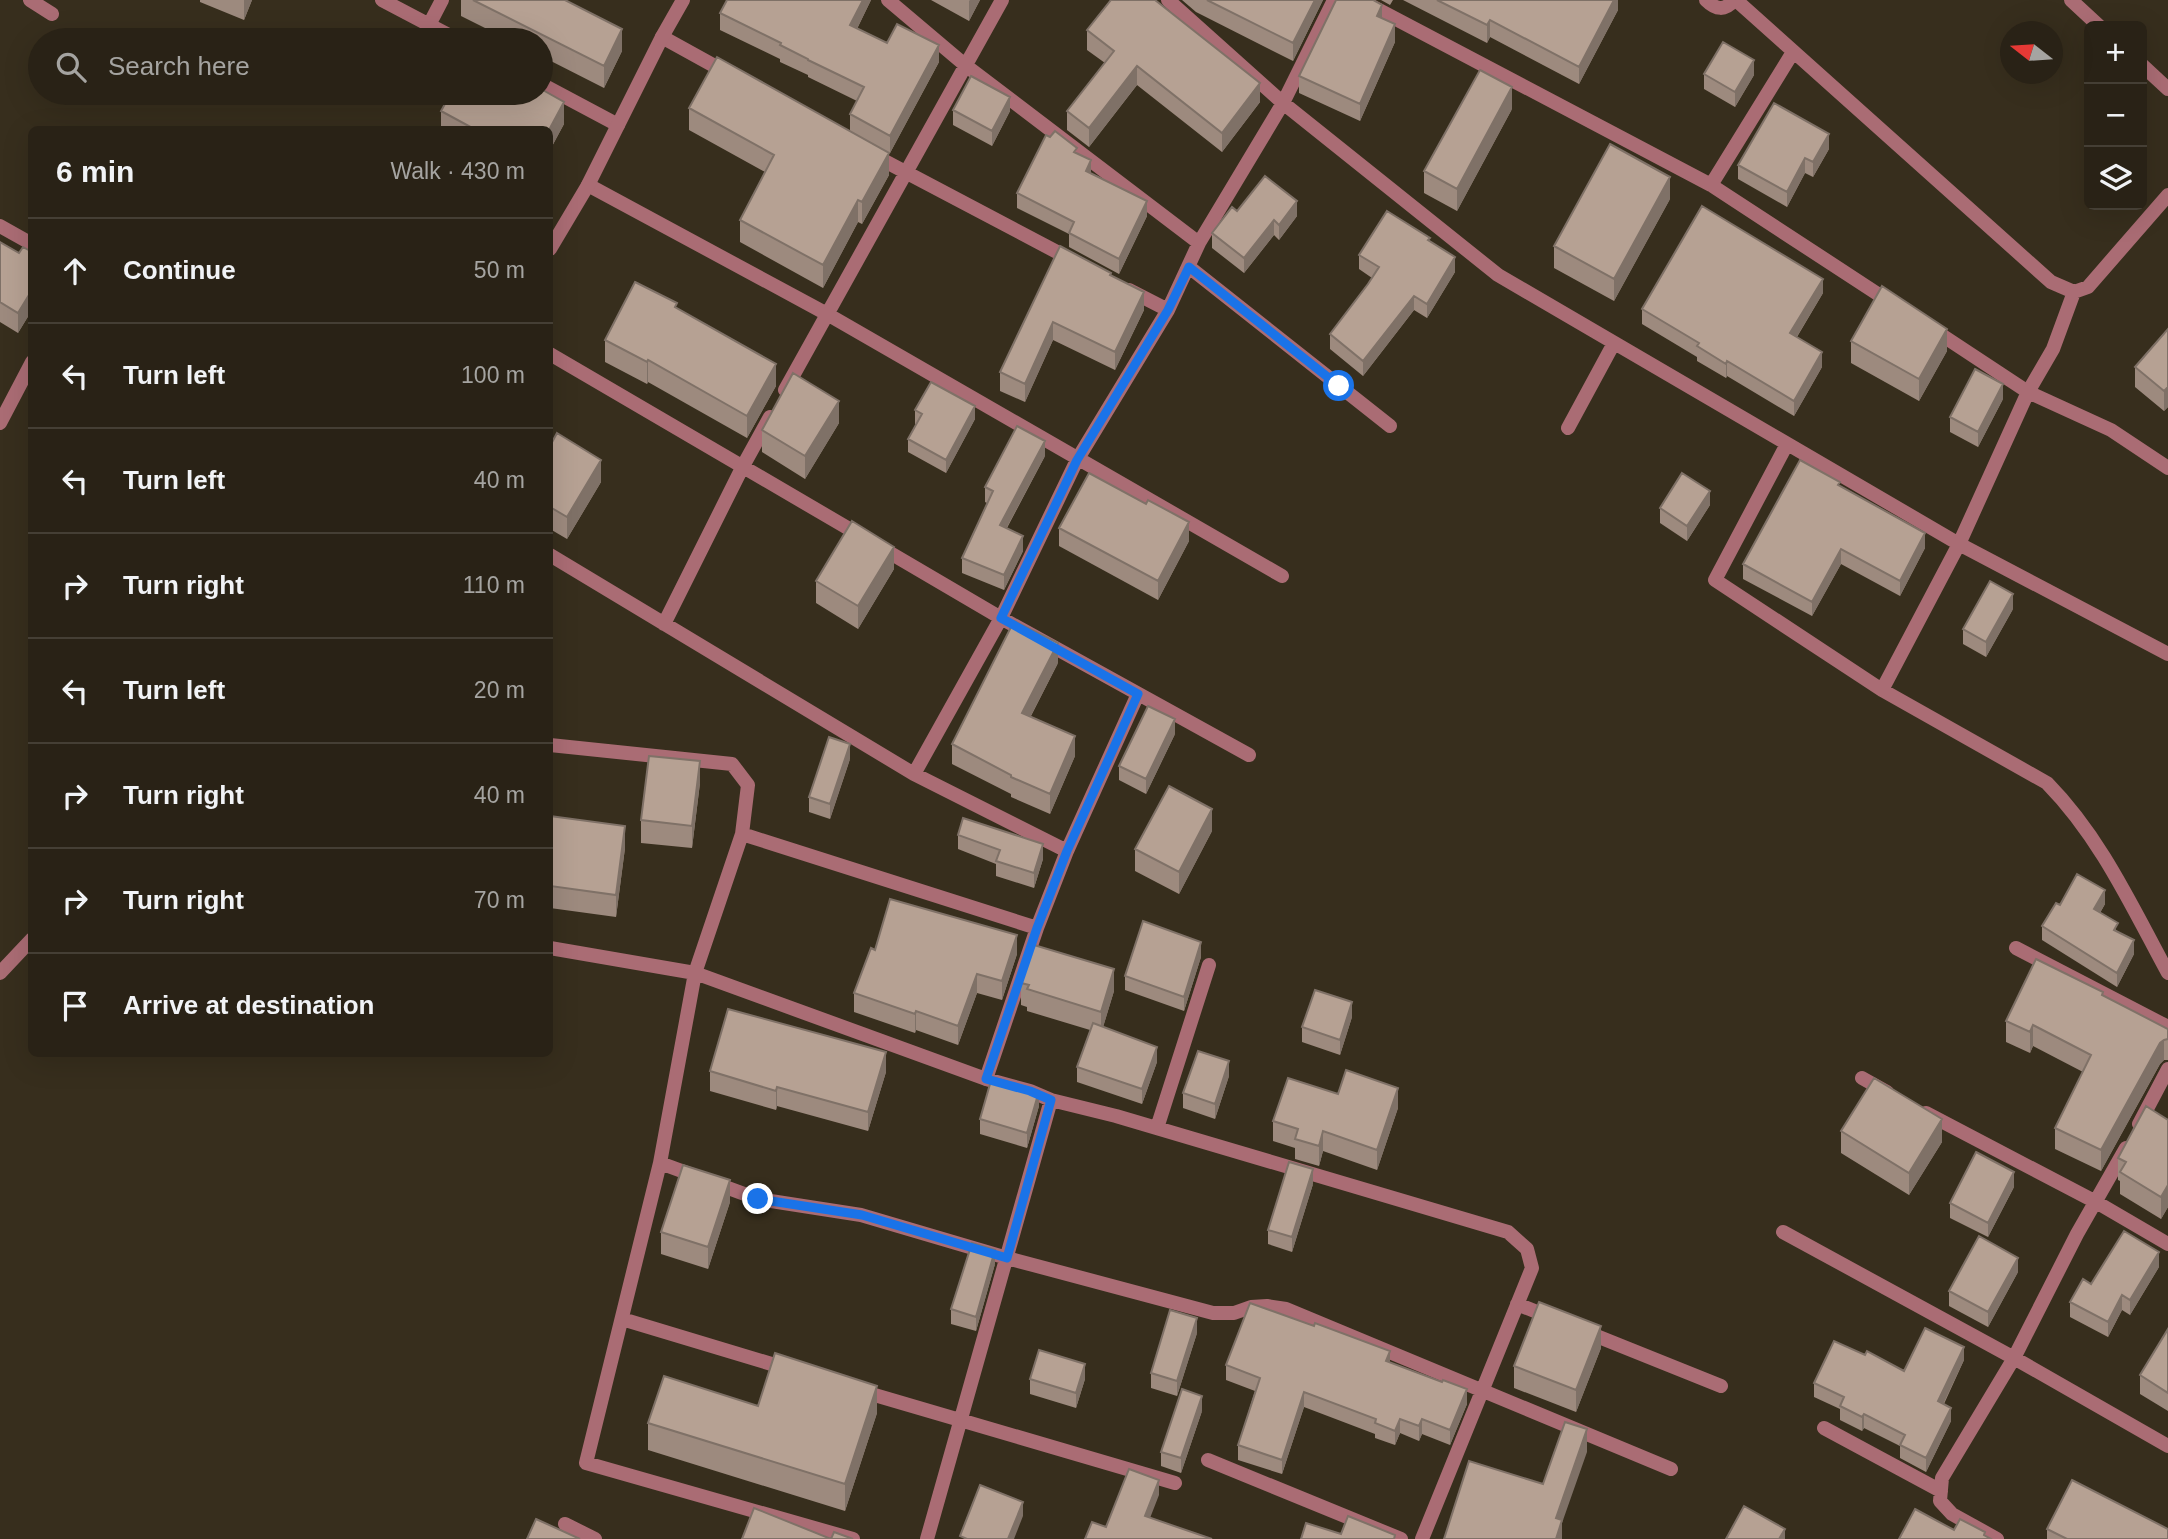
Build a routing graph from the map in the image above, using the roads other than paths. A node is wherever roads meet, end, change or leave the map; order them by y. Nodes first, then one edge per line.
1 (30, 0) edge
2 (382, 0) edge
3 (442, 0) edge
4 (683, 0) edge
5 (888, 0) edge
6 (1002, 0) edge
7 (1168, 0) edge
8 (1334, 0) edge
9 (1360, 0) edge
10 (1706, 0) edge
11 (1735, 0) edge
12 (2071, 0) edge
13 (52, 14) dead end
14 (2094, 21) edge
15 (429, 25) junction
16 (435, 28) edge
17 (662, 37) junction
18 (1793, 52) junction
19 (965, 65) junction
20 (2147, 70) edge
21 (747, 84) edge
22 (2168, 89) edge
23 (553, 90) edge
24 (1283, 103) junction
25 (618, 125) junction
26 (868, 152) edge
27 (904, 172) junction
28 (588, 185) junction
29 (1711, 185) junction
30 (2168, 195) edge
31 (0, 226) edge
32 (28, 242) edge
33 (1199, 243) junction
34 (553, 244) edge
35 (1084, 267) edge
36 (1189, 267) junction
37 (1120, 285) edge
38 (2074, 292) junction
39 (1168, 310) junction
40 (1903, 311) edge
41 (827, 314) junction
42 (1926, 325) edge
43 (1614, 344) junction
44 (553, 356) edge
45 (28, 370) edge
46 (2028, 392) junction
47 (0, 424) edge
48 (1390, 426) dead end
49 (1568, 428) dead end
50 (1787, 444) junction
51 (1077, 460) junction
52 (743, 466) junction
53 (2168, 468) edge
54 (1959, 544) junction
55 (553, 557) edge
56 (1282, 576) dead end
57 (1001, 618) junction
58 (664, 624) junction
59 (2168, 653) edge
60 (1882, 690) junction
61 (1138, 694) junction
62 (553, 746) edge
63 (1249, 755) dead end
64 (914, 774) junction
65 (742, 834) junction
66 (1067, 851) junction
67 (1037, 928) junction
68 (28, 943) edge
69 (2017, 948) dead end
70 (553, 949) edge
71 (1209, 965) dead end
72 (0, 973) edge
73 (695, 973) junction
74 (2168, 973) edge
75 (2168, 1027) edge
76 (2168, 1069) edge
77 (1861, 1078) dead end
78 (986, 1079) junction
79 (1051, 1100) junction
80 (1157, 1128) junction
81 (660, 1163) junction
82 (2096, 1202) junction
83 (1783, 1232) dead end
84 (2168, 1244) edge
85 (1007, 1258) junction
86 (1517, 1304) junction
87 (621, 1319) junction
88 (2014, 1358) junction
89 (804, 1374) edge
90 (843, 1386) edge
91 (1721, 1386) dead end
92 (1482, 1391) junction
93 (960, 1421) junction
94 (1824, 1428) dead end
95 (2168, 1446) edge
96 (1208, 1460) dead end
97 (1671, 1469) dead end
98 (1175, 1483) dead end
99 (1941, 1491) junction
100 (565, 1524) dead end
101 (815, 1534) edge
102 (595, 1539) edge
103 (853, 1539) edge
104 (928, 1539) edge
105 (1401, 1539) edge
106 (1422, 1539) edge
107 (1997, 1539) edge

1 - 13 street
2 - 15 street
3 - 15 street
4 - 17 street
5 - 19 street
6 - 19 street
7 - 24 street
8 - 24 street
9 - 29 street
10 - 11 street
11 - 18 street
12 - 14 street
15 - 16 street
17 - 21 street
17 - 25 street
18 - 29 street
18 - 38 street
19 - 27 street
19 - 33 street
20 - 22 street
23 - 25 street
24 - 33 street
24 - 43 street
25 - 28 street
26 - 27 street
27 - 35 street
27 - 41 street
28 - 34 street
28 - 41 street
29 - 40 street
30 - 38 street
31 - 32 street
33 - 36 street
36 - 39 street
36 - 48 street
37 - 39 street
38 - 46 street
39 - 51 street
41 - 51 street
41 - 52 street
42 - 46 street
43 - 49 street
43 - 50 street
44 - 52 street
45 - 47 street
46 - 53 street
46 - 54 street
50 - 54 street
50 - 60 street
51 - 56 street
51 - 57 street
52 - 57 street
52 - 58 street
54 - 59 street
54 - 60 street
55 - 58 street
57 - 61 street
57 - 64 street
58 - 64 street
60 - 74 street
61 - 63 street
61 - 66 street
62 - 65 street
64 - 66 street
65 - 67 street
65 - 73 street
66 - 67 street
67 - 78 street
68 - 72 street
69 - 75 street
70 - 73 street
71 - 80 street
73 - 78 street
73 - 81 street
76 - 82 street
77 - 82 street
78 - 79 street
79 - 80 street
79 - 85 street
80 - 86 street
81 - 85 street
81 - 87 street
82 - 84 street
82 - 88 street
83 - 88 street
85 - 92 street
85 - 93 street
86 - 91 street
86 - 92 street
87 - 89 street
87 - 101 street
88 - 95 street
88 - 99 street
90 - 93 street
92 - 97 street
92 - 106 street
93 - 98 street
93 - 104 street
94 - 99 street
96 - 105 street
99 - 107 street
100 - 102 street
101 - 103 street

